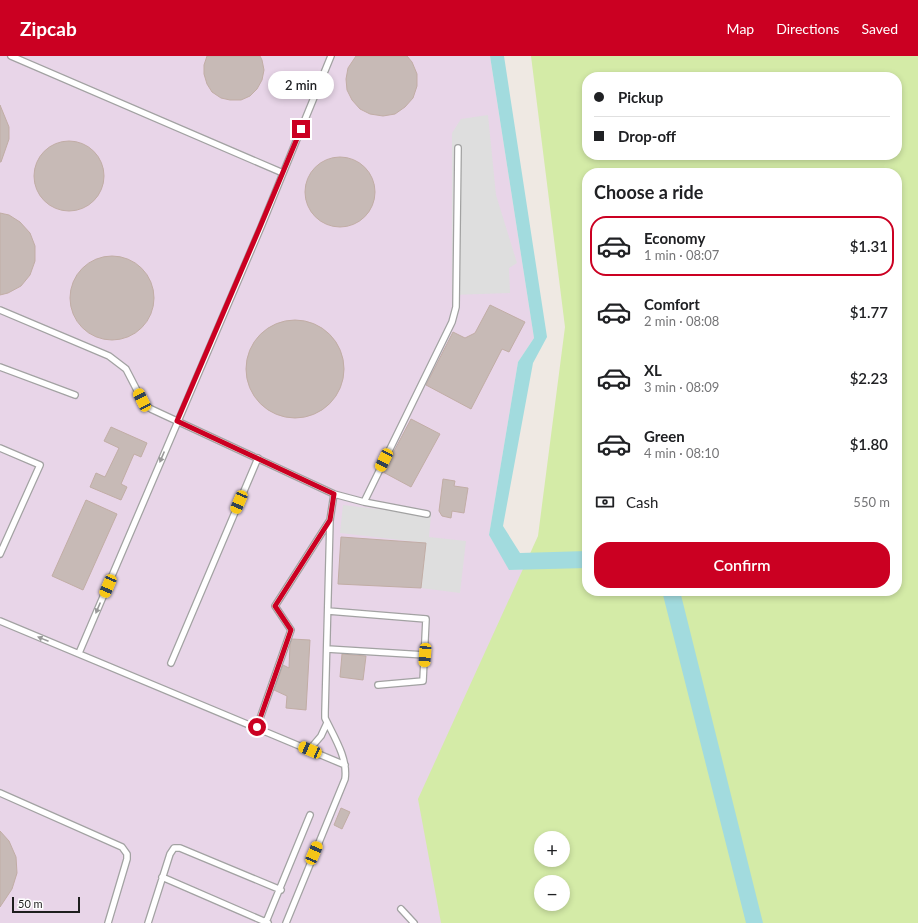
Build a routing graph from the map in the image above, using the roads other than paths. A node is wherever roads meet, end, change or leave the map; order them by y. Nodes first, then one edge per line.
1 (11, 56) edge
2 (331, 56) edge
3 (458, 148) dead end
4 (283, 173) junction
5 (0, 310) edge
6 (0, 366) edge
7 (75, 395) dead end
8 (177, 421) junction
9 (0, 448) edge
10 (258, 458) junction
11 (334, 494) junction
12 (364, 502) junction
13 (427, 514) dead end
14 (330, 520) junction
15 (0, 554) edge
16 (328, 611) junction
17 (0, 621) edge
18 (327, 648) junction
19 (79, 653) junction
20 (425, 655) junction
21 (171, 664) dead end
22 (378, 685) dead end
23 (327, 723) junction
24 (257, 727) junction
25 (310, 750) junction
26 (345, 765) junction
27 (0, 793) edge
28 (310, 815) dead end
29 (162, 877) junction
30 (280, 890) junction
31 (401, 909) dead end
32 (108, 923) edge
33 (148, 923) edge
34 (267, 923) edge
35 (286, 923) edge
36 (414, 923) edge

1 - 4 lane
2 - 4 lane
3 - 12 lane
4 - 8 lane
5 - 8 lane
6 - 7 lane
8 - 10 lane
8 -> 19 lane
9 - 15 lane
10 - 11 lane
10 - 21 lane
11 - 12 lane
11 - 14 lane
12 - 13 lane
14 - 16 lane
14 - 24 lane
16 - 18 lane
16 - 20 lane
19 -> 17 lane
18 - 20 lane
18 - 23 lane
19 - 24 lane
20 - 22 lane
23 - 25 lane
23 - 26 lane
24 - 25 lane
25 - 26 lane
26 - 35 lane
27 - 32 lane
28 - 30 lane
29 - 30 lane
29 - 33 lane
29 - 34 lane
30 - 34 lane
31 - 36 lane

